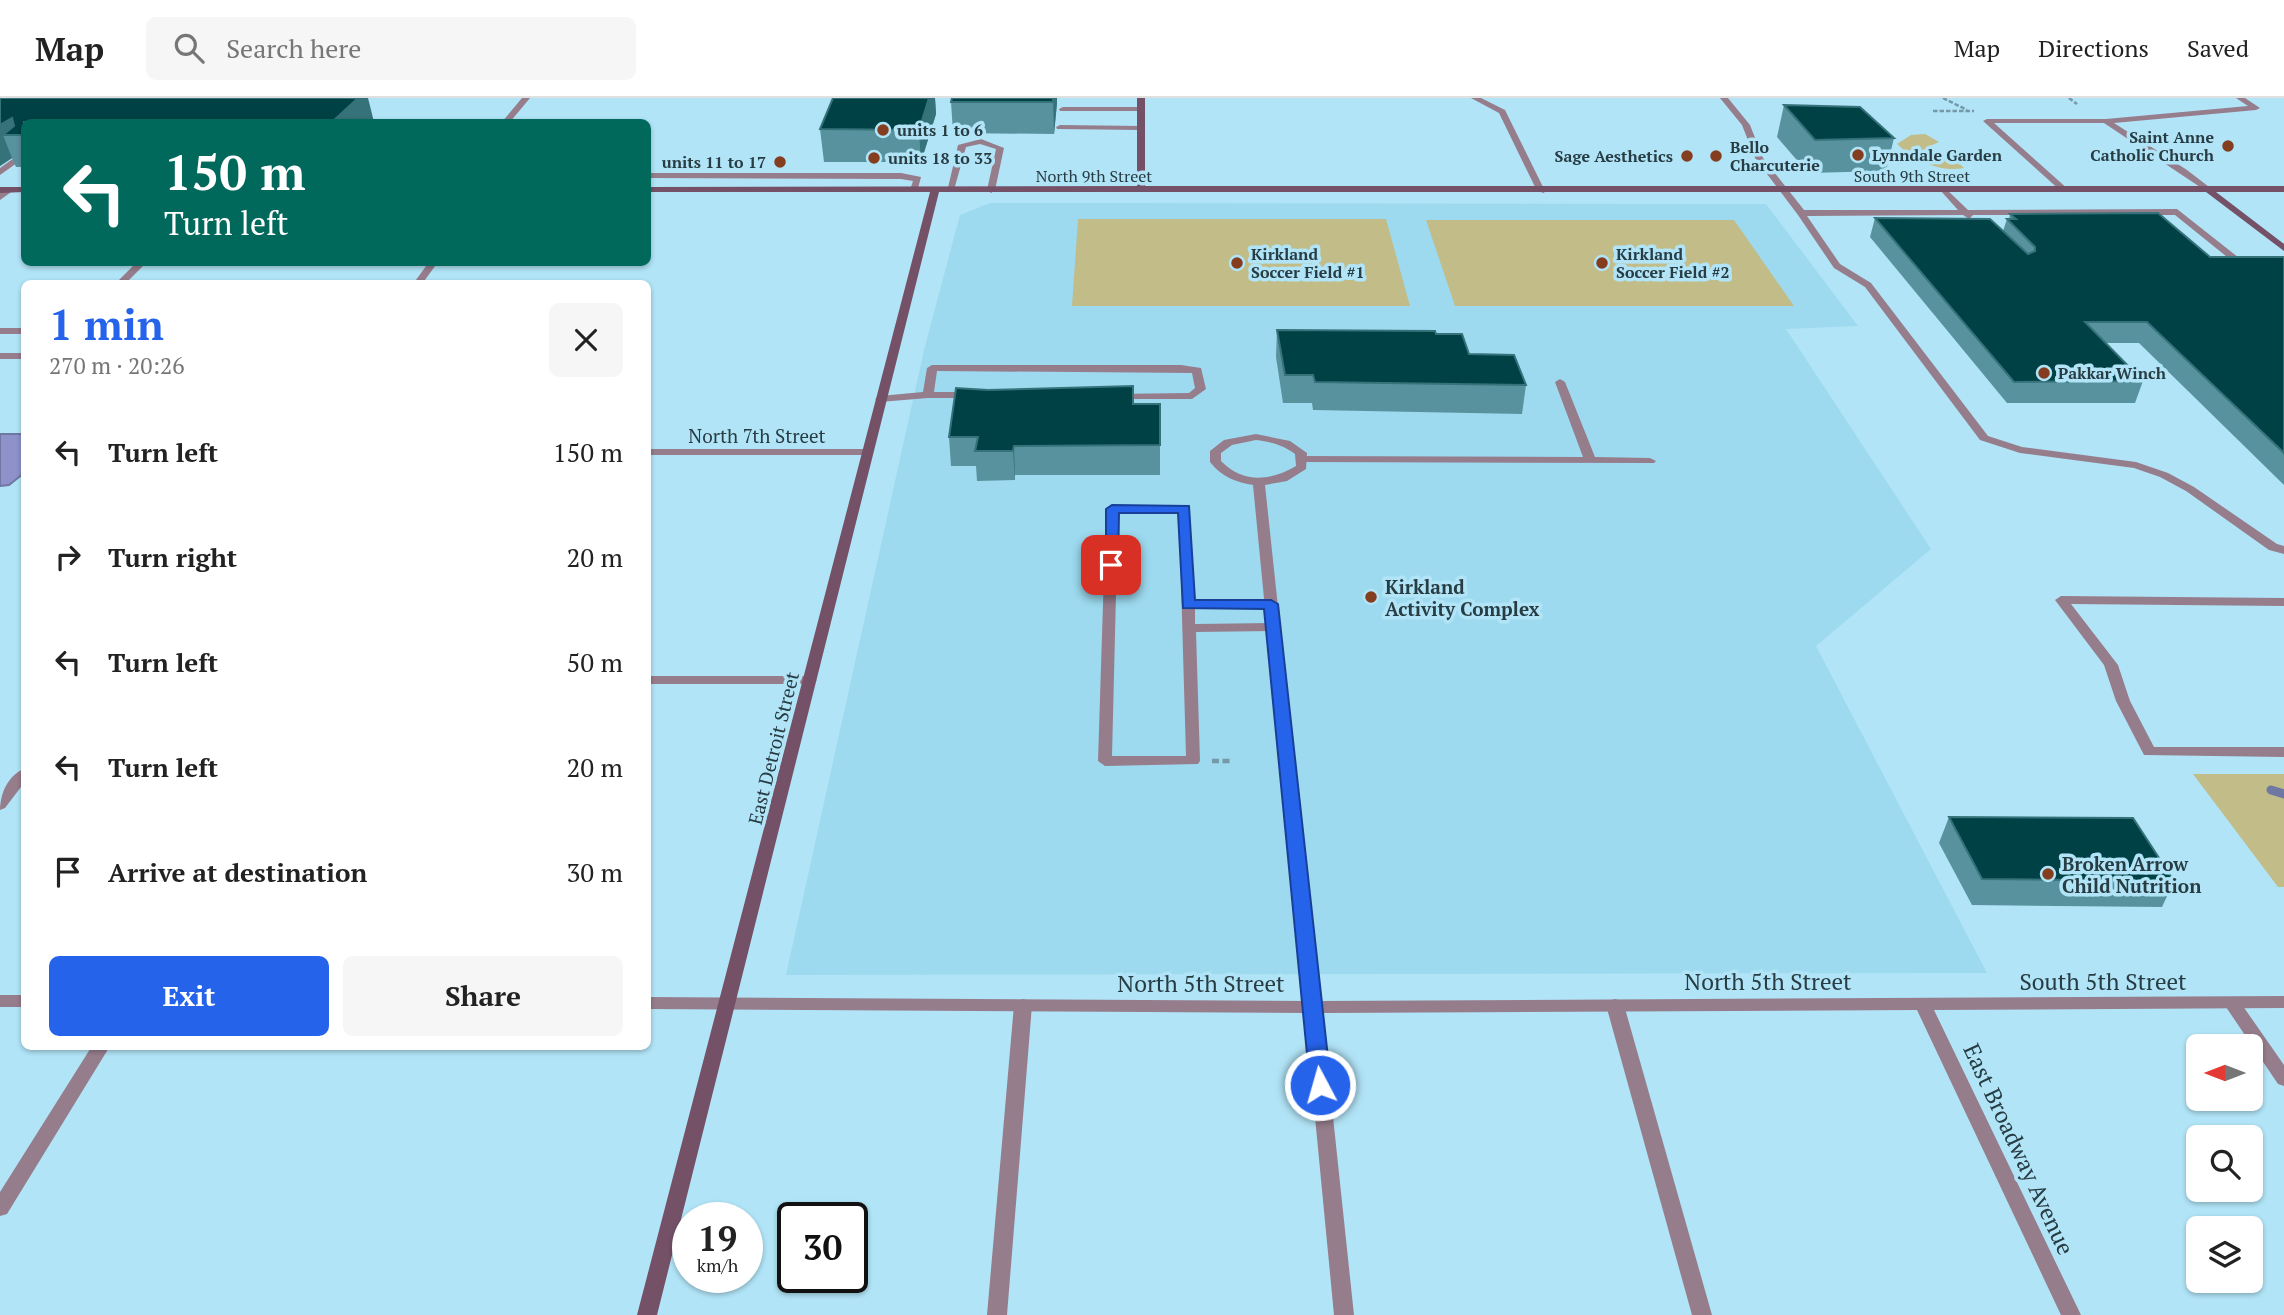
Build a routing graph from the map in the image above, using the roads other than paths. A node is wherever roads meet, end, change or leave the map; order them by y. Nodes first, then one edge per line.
1 (526, 98) edge
2 (1141, 98) edge
3 (1475, 98) edge
4 (1724, 98) edge
5 (2240, 98) edge
6 (1063, 109) dead end
7 (1141, 109) junction
8 (508, 119) edge
9 (2106, 121) junction
10 (1060, 127) dead end
11 (1141, 128) junction
12 (21, 157) edge
13 (0, 172) edge
14 (651, 176) edge
15 (2284, 189) edge
16 (5, 190) edge
17 (651, 190) edge
18 (914, 190) junction
19 (942, 190) junction
20 (991, 190) junction
21 (1141, 190) junction
22 (1784, 190) junction
23 (1944, 190) junction
24 (2065, 190) junction
25 (2209, 190) junction
26 (1541, 191) junction
27 (0, 197) edge
28 (1965, 212) junction
29 (1801, 213) junction
30 (1975, 222) edge
31 (2284, 248) edge
32 (139, 266) edge
33 (431, 266) edge
34 (2260, 270) edge
35 (123, 280) edge
36 (420, 280) edge
37 (0, 331) edge
38 (21, 331) edge
39 (0, 356) edge
40 (21, 356) edge
41 (1560, 382) dead end
42 (928, 394) junction
43 (984, 395) edge
44 (1108, 396) edge
45 (880, 399) junction
46 (651, 452) edge
47 (866, 453) junction
48 (1303, 459) junction
49 (1590, 460) junction
50 (1650, 461) dead end
51 (1259, 482) junction
52 (2284, 550) edge
53 (2284, 601) edge
54 (1271, 604) junction
55 (1188, 605) junction
56 (1274, 627) junction
57 (1189, 628) junction
58 (651, 680) edge
59 (810, 680) junction
60 (2284, 752) edge
61 (21, 778) edge
62 (0, 805) edge
63 (0, 1001) edge
64 (21, 1001) edge
65 (2284, 1002) edge
66 (651, 1003) edge
67 (1923, 1003) junction
68 (2232, 1003) junction
69 (727, 1004) junction
70 (1023, 1005) junction
71 (1615, 1005) junction
72 (1312, 1007) junction
73 (99, 1050) edge
74 (2284, 1079) edge
75 (0, 1208) edge
76 (647, 1315) edge
77 (997, 1315) edge
78 (1344, 1315) edge
79 (1702, 1315) edge
80 (2071, 1315) edge

1 - 8 street
2 - 7 street
3 - 26 street
4 - 22 street
5 - 9 street
6 - 7 street
7 - 11 street
9 - 24 street
9 - 25 street
10 - 11 street
11 - 21 street
12 - 13 street
14 - 18 street
15 - 25 street, South 9th Street
16 - 27 street
17 - 18 street, North 9th Street
18 - 19 street, North 9th Street
19 - 20 street, North 9th Street
19 - 20 street
19 - 45 street, East Detroit Street
20 - 21 street, North 9th Street
21 - 26 street, North 9th Street
22 - 23 street, South 9th Street
22 - 26 street, South 9th Street
22 - 29 street
23 - 24 street, South 9th Street
23 - 28 street
24 - 25 street, South 9th Street
25 - 31 street
28 - 29 street
28 - 30 street
28 - 34 street
29 - 52 street
32 - 35 street
33 - 36 street
37 - 38 street
39 - 40 street
41 - 49 street
42 - 43 street
42 - 44 street
42 - 45 street
45 - 47 street, East Detroit Street
46 - 47 street, North 7th Street
47 - 59 street, East Detroit Street
48 - 49 street
48 - 51 street
48 - 51 street
49 - 50 street
51 - 54 street
53 - 60 street
54 - 55 street
54 - 56 street
55 - 57 street
55 - 57 street
56 - 57 street
56 - 72 street
58 - 59 street
59 - 69 street, East Detroit Street
61 - 62 street
63 - 64 street
65 - 68 street, South 5th Street
66 - 69 street, North 5th Street
67 - 68 street, South 5th Street
67 - 71 street, North 5th Street
67 - 80 street, East Broadway Avenue
68 - 74 street
69 - 70 street, North 5th Street
69 - 76 street, East Detroit Street
70 - 72 street, North 5th Street
70 - 77 street
71 - 72 street, North 5th Street
71 - 79 street
72 - 78 street
73 - 75 street

